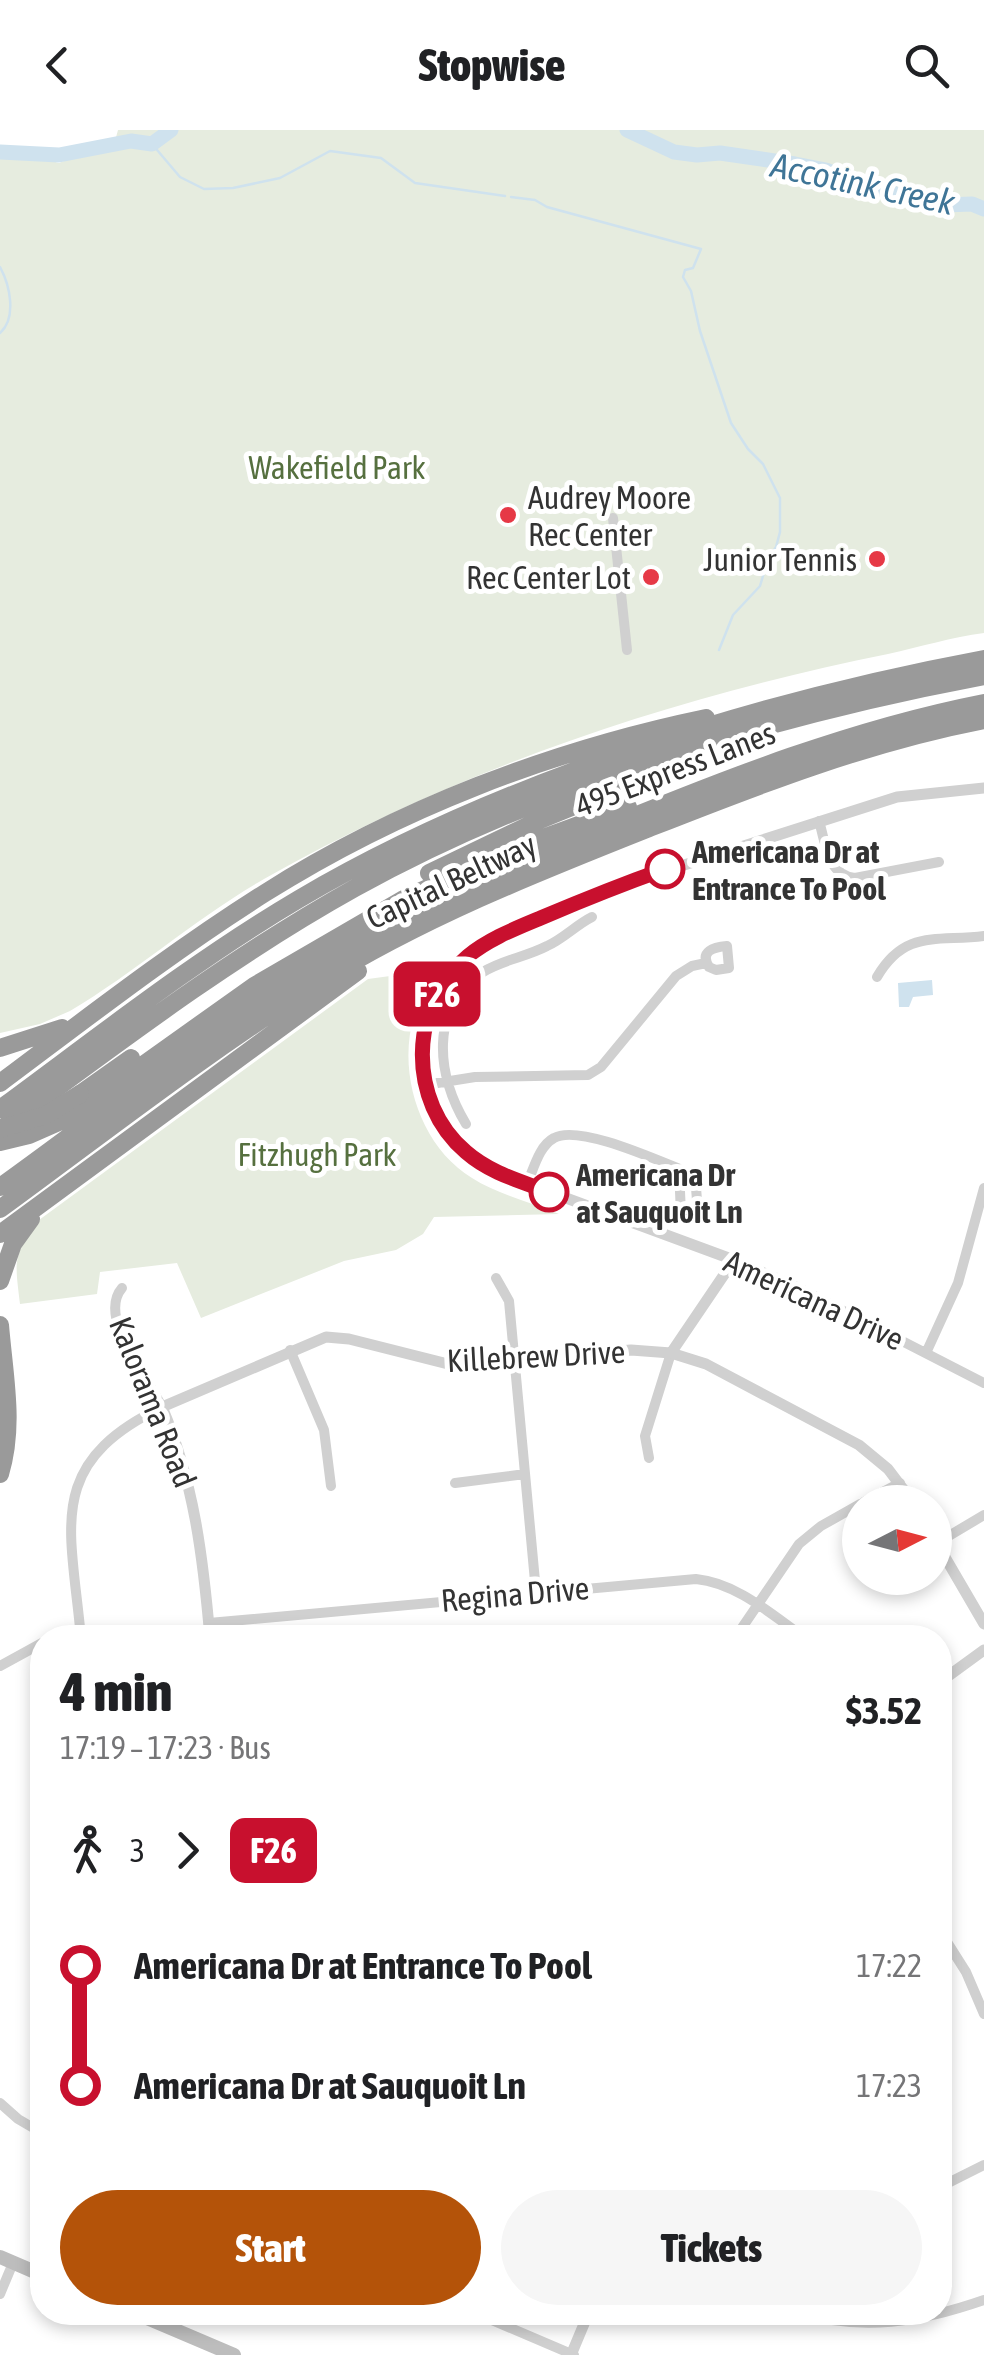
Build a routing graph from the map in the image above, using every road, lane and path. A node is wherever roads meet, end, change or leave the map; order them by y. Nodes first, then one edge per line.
1 (613, 518) dead end
2 (627, 650) dead end
3 (984, 659) edge
4 (984, 676) edge
5 (829, 693) junction
6 (850, 704) junction
7 (984, 704) edge
8 (984, 720) edge
9 (857, 734) junction
10 (984, 788) edge
11 (819, 820) junction
12 (939, 862) dead end
13 (450, 910) junction
14 (592, 917) dead end
15 (984, 936) edge
16 (706, 964) dead end
17 (877, 976) dead end
18 (123, 992) junction
19 (0, 1048) edge
20 (445, 1081) junction
21 (0, 1083) edge
22 (425, 1085) junction
23 (83, 1100) junction
24 (0, 1108) edge
25 (466, 1124) dead end
26 (0, 1130) edge
27 (0, 1142) edge
28 (678, 1169) dead end
29 (527, 1184) junction
30 (0, 1187) edge
31 (63, 1188) junction
32 (984, 1188) edge
33 (0, 1209) edge
34 (0, 1234) edge
35 (734, 1260) junction
36 (496, 1278) dead end
37 (0, 1281) edge
38 (122, 1288) dead end
39 (0, 1325) edge
40 (290, 1350) junction
41 (671, 1353) junction
42 (926, 1353) junction
43 (515, 1361) junction
44 (984, 1383) edge
45 (162, 1406) junction
46 (649, 1458) dead end
47 (0, 1474) edge
48 (526, 1474) junction
49 (455, 1483) dead end
50 (900, 1483) joint
51 (896, 1485) edge
52 (331, 1486) dead end
53 (842, 1515) edge
54 (984, 1516) edge
55 (952, 1533) edge
56 (952, 1569) edge
57 (536, 1592) junction
58 (756, 1605) junction
59 (209, 1623) joint
60 (984, 1624) edge
61 (78, 1625) edge
62 (743, 1625) edge
63 (786, 1625) edge
64 (30, 1650) edge
65 (984, 1650) edge
66 (0, 1666) edge
67 (952, 1673) edge
68 (952, 1950) edge
69 (984, 2014) edge
70 (0, 2103) edge
71 (30, 2126) edge
72 (984, 2166) edge
73 (952, 2181) edge
74 (6, 2260) edge
75 (30, 2270) edge
76 (0, 2294) edge
77 (984, 2300) edge
78 (952, 2312) edge
79 (176, 2325) edge
80 (502, 2325) edge
81 (584, 2325) edge
82 (234, 2355) edge
83 (572, 2355) edge

1 - 2 street
3 - 5 highway, Capital Beltway
4 - 6 highway, 495 Express Lanes
5 - 18 highway
5 - 24 highway, Capital Beltway
6 - 23 highway
6 - 26 highway, 495 Express Lanes
7 - 9 highway, 495 Express Lanes
8 - 13 highway, Capital Beltway
9 - 23 highway
9 - 30 highway, 495 Express Lanes
10 - 11 street, Americana Drive
11 - 12 street
11 - 22 street, Americana Drive
13 - 31 highway
13 - 33 highway, Capital Beltway
14 - 20 street
15 - 17 street
16 - 20 street
18 - 19 highway
18 - 21 highway
20 - 22 street
20 - 25 street
22 - 29 street, Americana Drive
23 - 26 highway, bridge
23 - 27 highway
28 - 29 street
29 - 35 street, Americana Drive
31 - 34 highway
31 - 37 highway
32 - 42 street
35 - 41 street
35 - 42 street, Americana Drive
36 - 43 street
38 - 45 street, Kalorama Road
39 - 47 highway
40 - 43 street, Killebrew Drive
40 - 45 street, Killebrew Drive
40 - 52 street
41 - 43 street, Killebrew Drive
41 - 46 street
41 - 50 street, Killebrew Drive
42 - 44 street, Americana Drive
43 - 48 street
45 - 59 street, Kalorama Road
45 - 61 street, Killebrew Drive
48 - 49 street
48 - 57 street
50 - 51 street
53 - 58 street
54 - 55 street
56 - 60 street
57 - 58 street, Regina Drive
57 - 59 street, Regina Drive
58 - 62 street
58 - 63 street, Regina Drive
64 - 66 street
65 - 67 street
68 - 69 street
70 - 71 street
72 - 73 street
74 - 75 main road
74 - 76 street
77 - 78 street
79 - 82 main road
80 - 83 street
81 - 83 street

